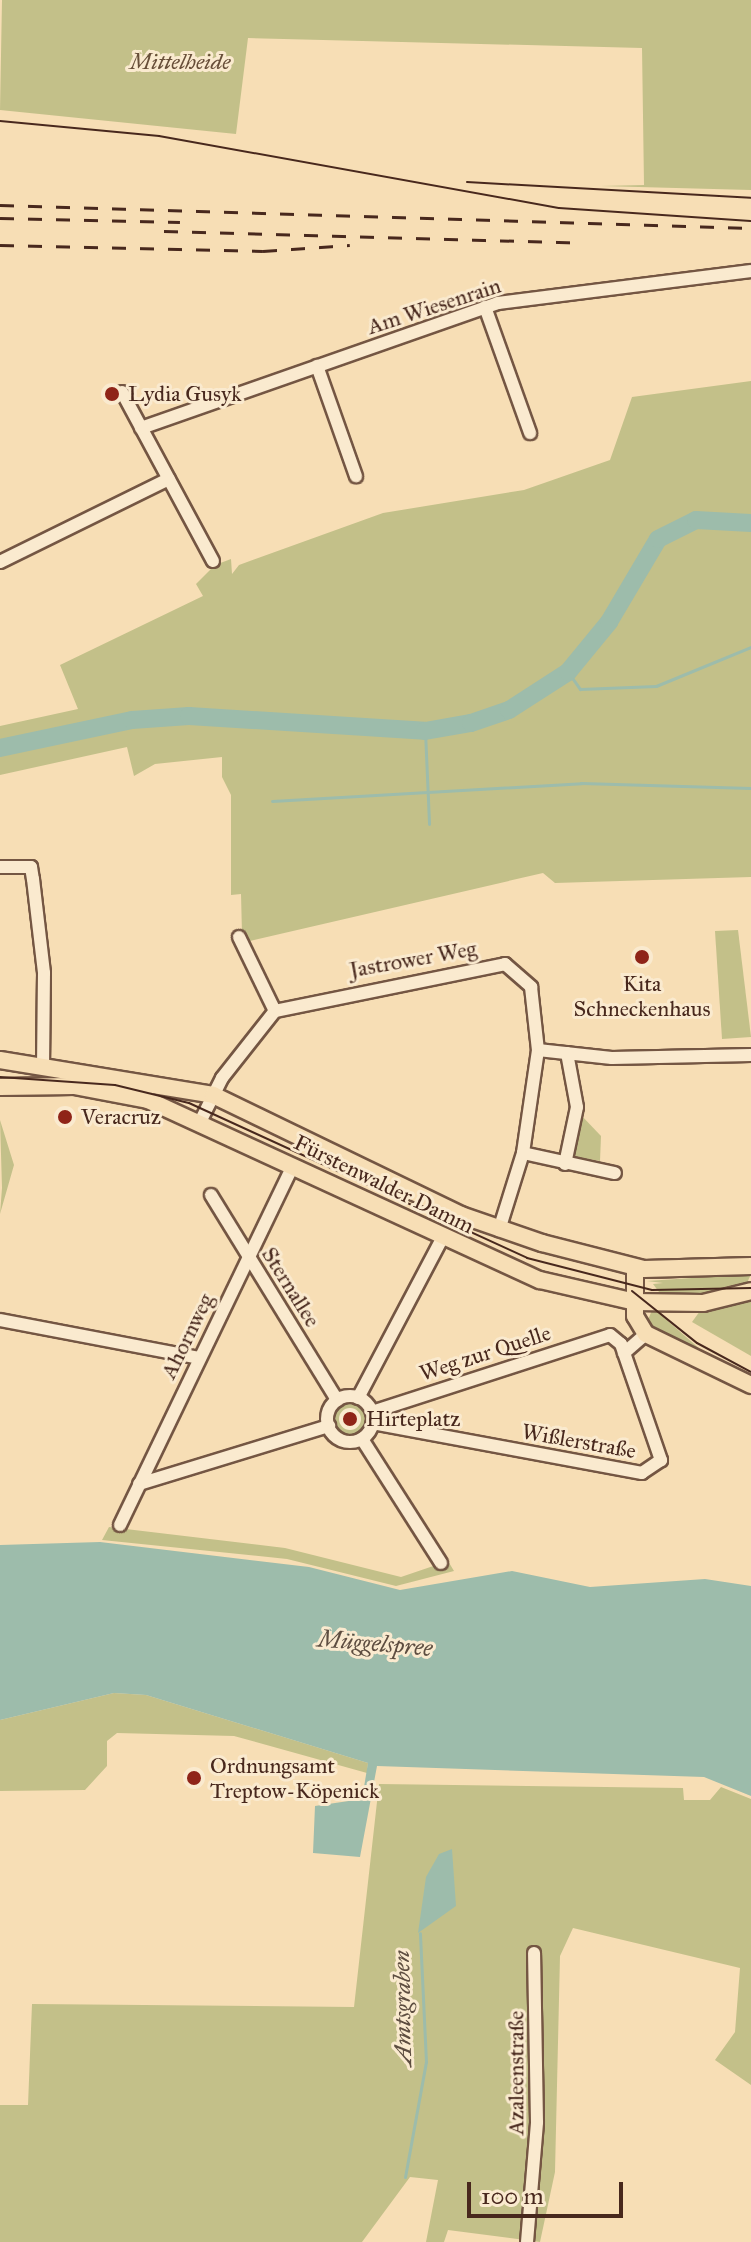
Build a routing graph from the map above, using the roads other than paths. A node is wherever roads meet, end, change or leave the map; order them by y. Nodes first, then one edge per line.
1 (751, 271) edge
2 (485, 307) junction
3 (317, 366) junction
4 (122, 392) dead end
5 (141, 428) junction
6 (530, 433) dead end
7 (356, 476) dead end
8 (169, 479) junction
9 (213, 561) dead end
10 (0, 562) edge
11 (0, 867) edge
12 (239, 937) dead end
13 (275, 1011) junction
14 (538, 1050) junction
15 (567, 1053) junction
16 (751, 1055) edge
17 (0, 1060) edge
18 (43, 1063) junction
19 (0, 1087) edge
20 (213, 1095) junction
21 (201, 1120) junction
22 (523, 1153) junction
23 (565, 1164) junction
24 (293, 1165) junction
25 (615, 1173) dead end
26 (211, 1195) dead end
27 (499, 1230) junction
28 (443, 1237) junction
29 (248, 1256) junction
30 (751, 1266) edge
31 (635, 1268) junction
32 (751, 1291) edge
33 (635, 1302) junction
34 (0, 1320) edge
35 (646, 1334) junction
36 (610, 1335) joint
37 (624, 1353) junction
38 (199, 1358) junction
39 (751, 1385) edge
40 (358, 1398) junction
41 (337, 1400) junction
42 (372, 1417) junction
43 (329, 1426) junction
44 (362, 1439) junction
45 (139, 1484) junction
46 (120, 1525) dead end
47 (441, 1563) dead end
48 (534, 1953) dead end
49 (527, 2242) edge

1 - 2 street, Am Wiesenrain
2 - 3 street, Am Wiesenrain
2 - 6 street
3 - 5 street, Am Wiesenrain
3 - 7 street
4 - 5 street
5 - 8 street
8 - 9 street
8 - 10 street
11 - 18 street
12 - 13 street
13 - 14 street, Jastrower Weg
13 - 20 street
14 - 15 street
14 - 22 street, Jastrower Weg
15 - 16 street
15 - 23 street
17 - 18 main road, Fürstenwalder Damm
18 - 20 main road, Fürstenwalder Damm
19 - 21 main road, Fürstenwalder Damm
20 - 21 street
20 - 27 main road, Fürstenwalder Damm
21 - 24 main road, Fürstenwalder Damm
22 - 23 street
22 - 27 street, Jastrower Weg
23 - 25 street
24 - 28 main road, Fürstenwalder Damm
24 - 29 street, Ahornweg
26 - 29 street, Sternallee
27 - 31 main road, Fürstenwalder Damm
28 - 33 main road, Fürstenwalder Damm
28 - 40 street
29 - 38 street, Ahornweg
29 - 41 street, Sternallee
30 - 31 main road, Fürstenwalder Damm
31 - 33 main road
32 - 33 main road, Fürstenwalder Damm
33 - 35 main road
34 - 38 street
35 - 37 street
35 - 39 main road
36 - 37 street, Wißlerstraße
36 - 42 street, Weg zur Quelle
37 - 42 street, Wißlerstraße
38 - 45 street, Ahornweg
40 - 41 street
40 - 42 street
41 - 43 street
42 - 44 street
43 - 44 street
43 - 45 street
44 - 47 street
45 - 46 street, Ahornweg
48 - 49 street, Azaleenstraße

